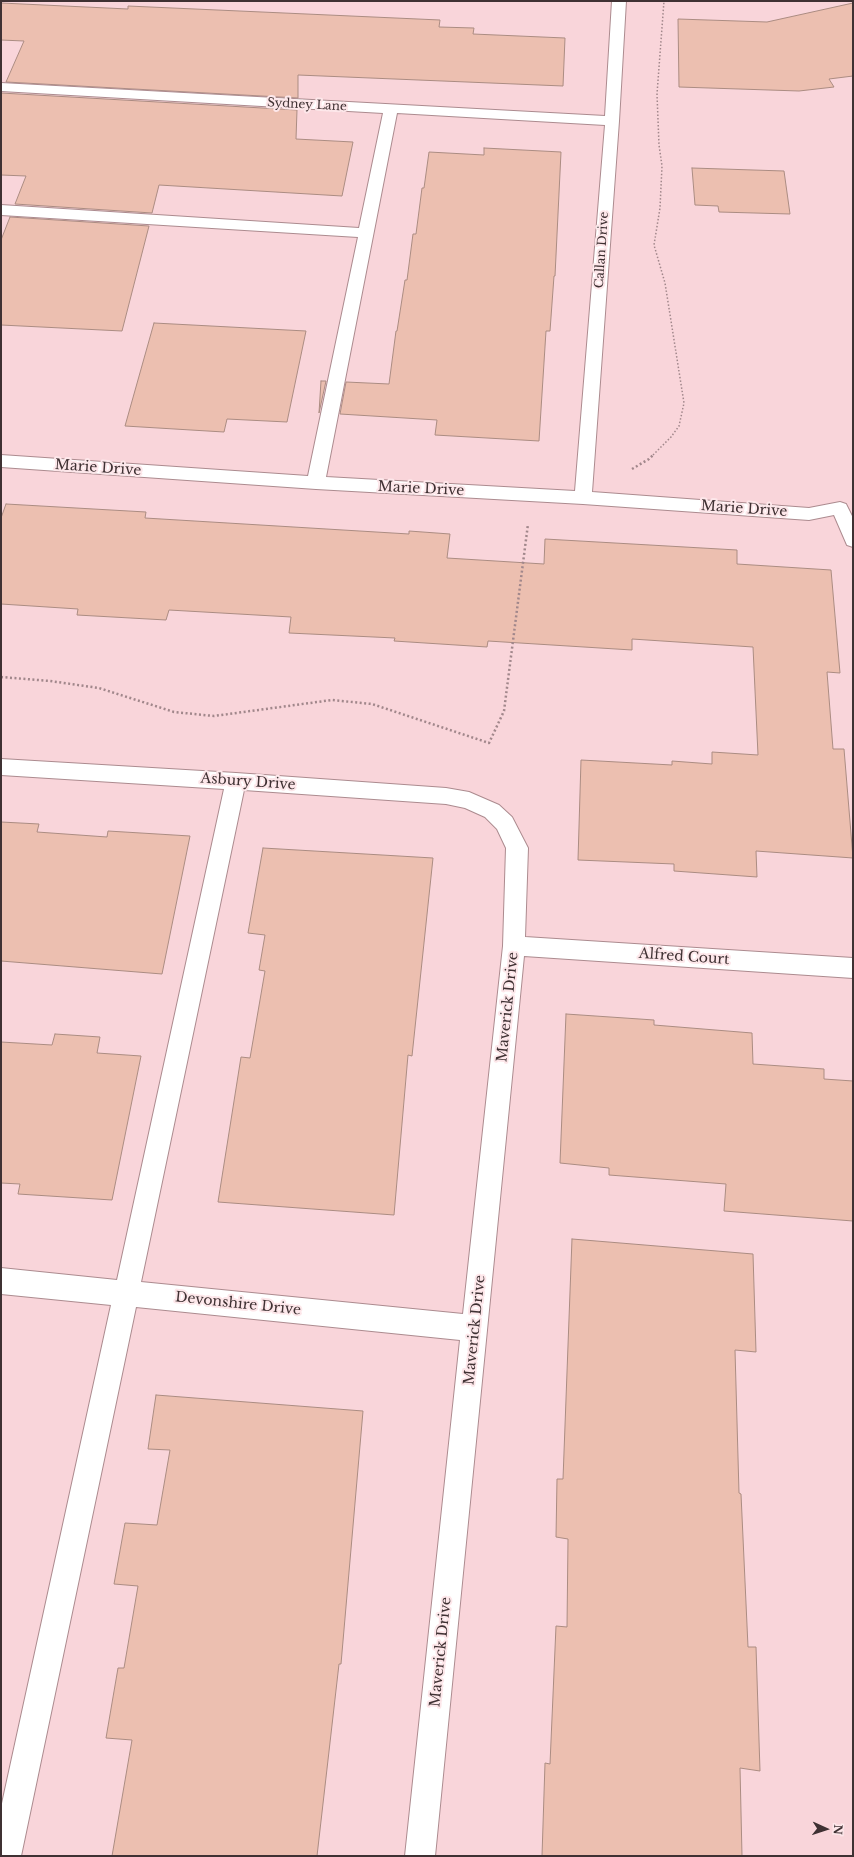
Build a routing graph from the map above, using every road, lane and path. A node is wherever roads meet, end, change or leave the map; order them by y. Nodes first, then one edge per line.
1 (619, 1) edge
2 (664, 1) edge
3 (1, 87) edge
4 (391, 109) junction
5 (612, 121) junction
6 (1, 210) edge
7 (366, 233) junction
8 (1, 461) edge
9 (627, 469) dead end
10 (316, 483) junction
11 (583, 498) junction
12 (847, 502) edge
13 (529, 520) dead end
14 (853, 540) edge
15 (1, 677) edge
16 (1, 767) edge
17 (236, 781) junction
18 (492, 811) joint
19 (514, 946) junction
20 (853, 968) edge
21 (1, 1281) edge
22 (128, 1293) junction
23 (474, 1328) junction
24 (6, 1856) edge
25 (420, 1856) edge

1 - 5 street, Callan Drive
2 - 9 path
3 - 4 street, Sydney Lane
4 - 5 street, Sydney Lane
4 - 7 street
5 - 11 street, Callan Drive
6 - 7 street
7 - 10 street
8 - 10 street, Marie Drive
10 - 11 street, Marie Drive
11 - 12 street, Marie Drive
12 - 14 street
13 - 15 path
16 - 17 street, Asbury Drive
17 - 18 street, Asbury Drive
17 - 22 street
18 - 19 street, Maverick Drive
19 - 20 street, Alfred Court
19 - 23 street, Maverick Drive
21 - 22 street, Devonshire Drive
22 - 23 street, Devonshire Drive
22 - 24 street
23 - 25 street, Maverick Drive

